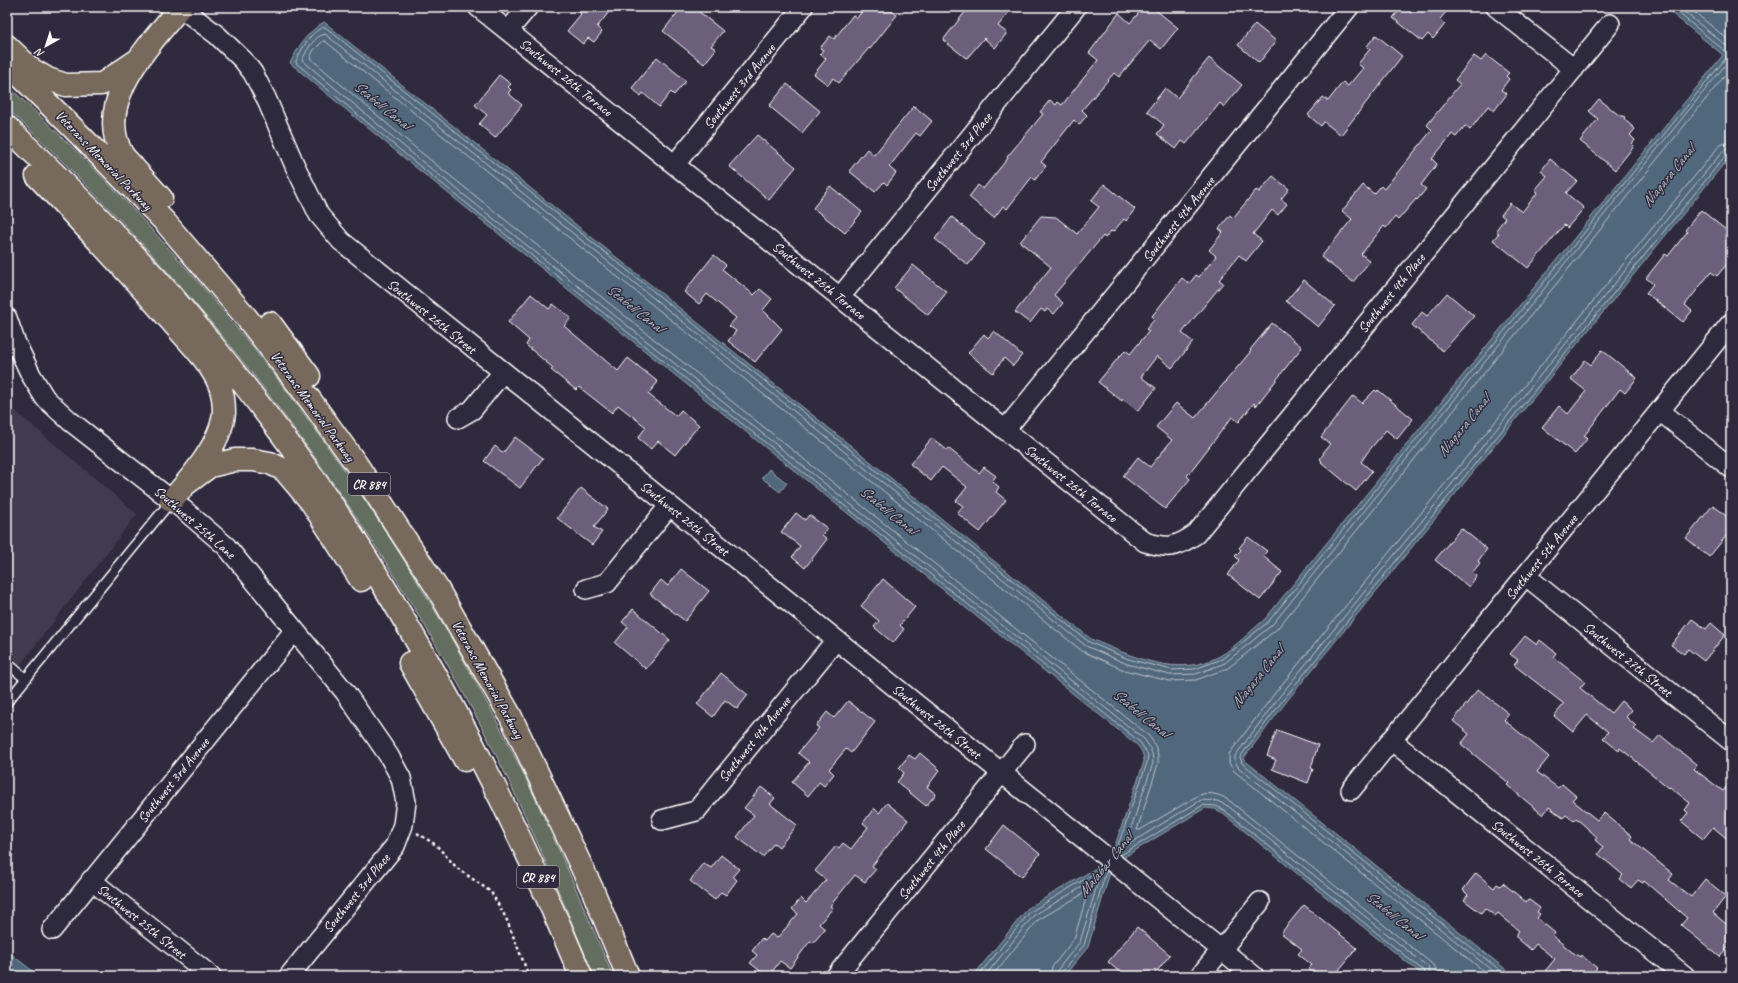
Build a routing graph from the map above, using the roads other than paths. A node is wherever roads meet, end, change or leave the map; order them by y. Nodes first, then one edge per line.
1 (180, 7) edge
2 (478, 7) edge
3 (528, 7) edge
4 (803, 7) edge
5 (1076, 7) edge
6 (1349, 7) edge
7 (1496, 7) edge
8 (1610, 24) dead end
9 (508, 31) junction
10 (7, 46) edge
11 (137, 61) junction
12 (7, 63) edge
13 (1574, 69) junction
14 (7, 127) edge
15 (7, 147) edge
16 (675, 164) junction
17 (840, 297) junction
18 (7, 318) edge
19 (1731, 323) edge
20 (503, 372) junction
21 (311, 401) junction
22 (1660, 411) junction
23 (458, 418) dead end
24 (1005, 430) junction
25 (1731, 468) edge
26 (186, 484) junction
27 (171, 501) junction
28 (669, 506) junction
29 (1162, 547) joint
30 (1526, 576) junction
31 (586, 589) dead end
32 (294, 631) junction
33 (836, 640) junction
34 (7, 663) edge
35 (26, 679) junction
36 (8, 698) edge
37 (1391, 740) junction
38 (1731, 741) edge
39 (1025, 744) dead end
40 (1002, 773) junction
41 (1351, 790) dead end
42 (406, 802) joint
43 (662, 820) dead end
44 (529, 856) junction
45 (91, 880) junction
46 (1260, 902) dead end
47 (52, 930) dead end
48 (1222, 950) junction
49 (211, 976) edge
50 (288, 976) edge
51 (581, 976) edge
52 (628, 976) edge
53 (836, 976) edge
54 (1200, 976) edge
55 (1254, 976) edge
56 (1685, 976) edge

1 - 11 highway
1 - 20 street, Southwest 26th Street
2 - 9 street, Southwest 26th Terrace
3 - 9 street
4 - 16 street, Southwest 3rd Avenue
5 - 17 street, Southwest 3rd Place
6 - 24 street, Southwest 4th Avenue
7 - 13 street
8 - 13 street, Southwest 4th Place
9 - 16 street, Southwest 26th Terrace
10 - 11 highway
11 - 21 highway
12 - 21 highway, Veterans Memorial Parkway / CR 884
13 - 29 street, Southwest 4th Place
14 - 44 highway, CR 884
15 - 26 highway
16 - 17 street, Southwest 26th Terrace
17 - 24 street, Southwest 26th Terrace
18 - 27 street, Southwest 25th Lane
19 - 22 street, Southwest 5th Avenue
20 - 23 street
20 - 28 street, Southwest 26th Street
21 - 52 highway, Veterans Memorial Parkway / CR 884
22 - 25 street
22 - 30 street, Southwest 5th Avenue
24 - 29 street, Southwest 26th Terrace
26 - 27 highway
26 - 44 highway
27 - 32 street, Southwest 25th Lane
27 - 35 lane
28 - 31 street
28 - 33 street, Southwest 26th Street
30 - 37 street, Southwest 5th Avenue
30 - 38 street, Southwest 27th Street
32 - 42 street, Southwest 25th Lane
32 - 45 street, Southwest 3rd Avenue
33 - 40 street, Southwest 26th Street
33 - 43 street, Southwest 4th Avenue
34 - 35 lane
35 - 36 lane
37 - 41 street, Southwest 5th Avenue
37 - 56 street, Southwest 26th Terrace
39 - 40 street, Southwest 4th Place
40 - 48 street, Southwest 26th Street
40 - 53 street, Southwest 4th Place
42 - 50 street, Southwest 3rd Place
44 - 51 highway, CR 884
45 - 47 street, Southwest 3rd Avenue
45 - 49 street, Southwest 25th Street
46 - 48 street
48 - 54 street
48 - 55 street, Southwest 26th Street

